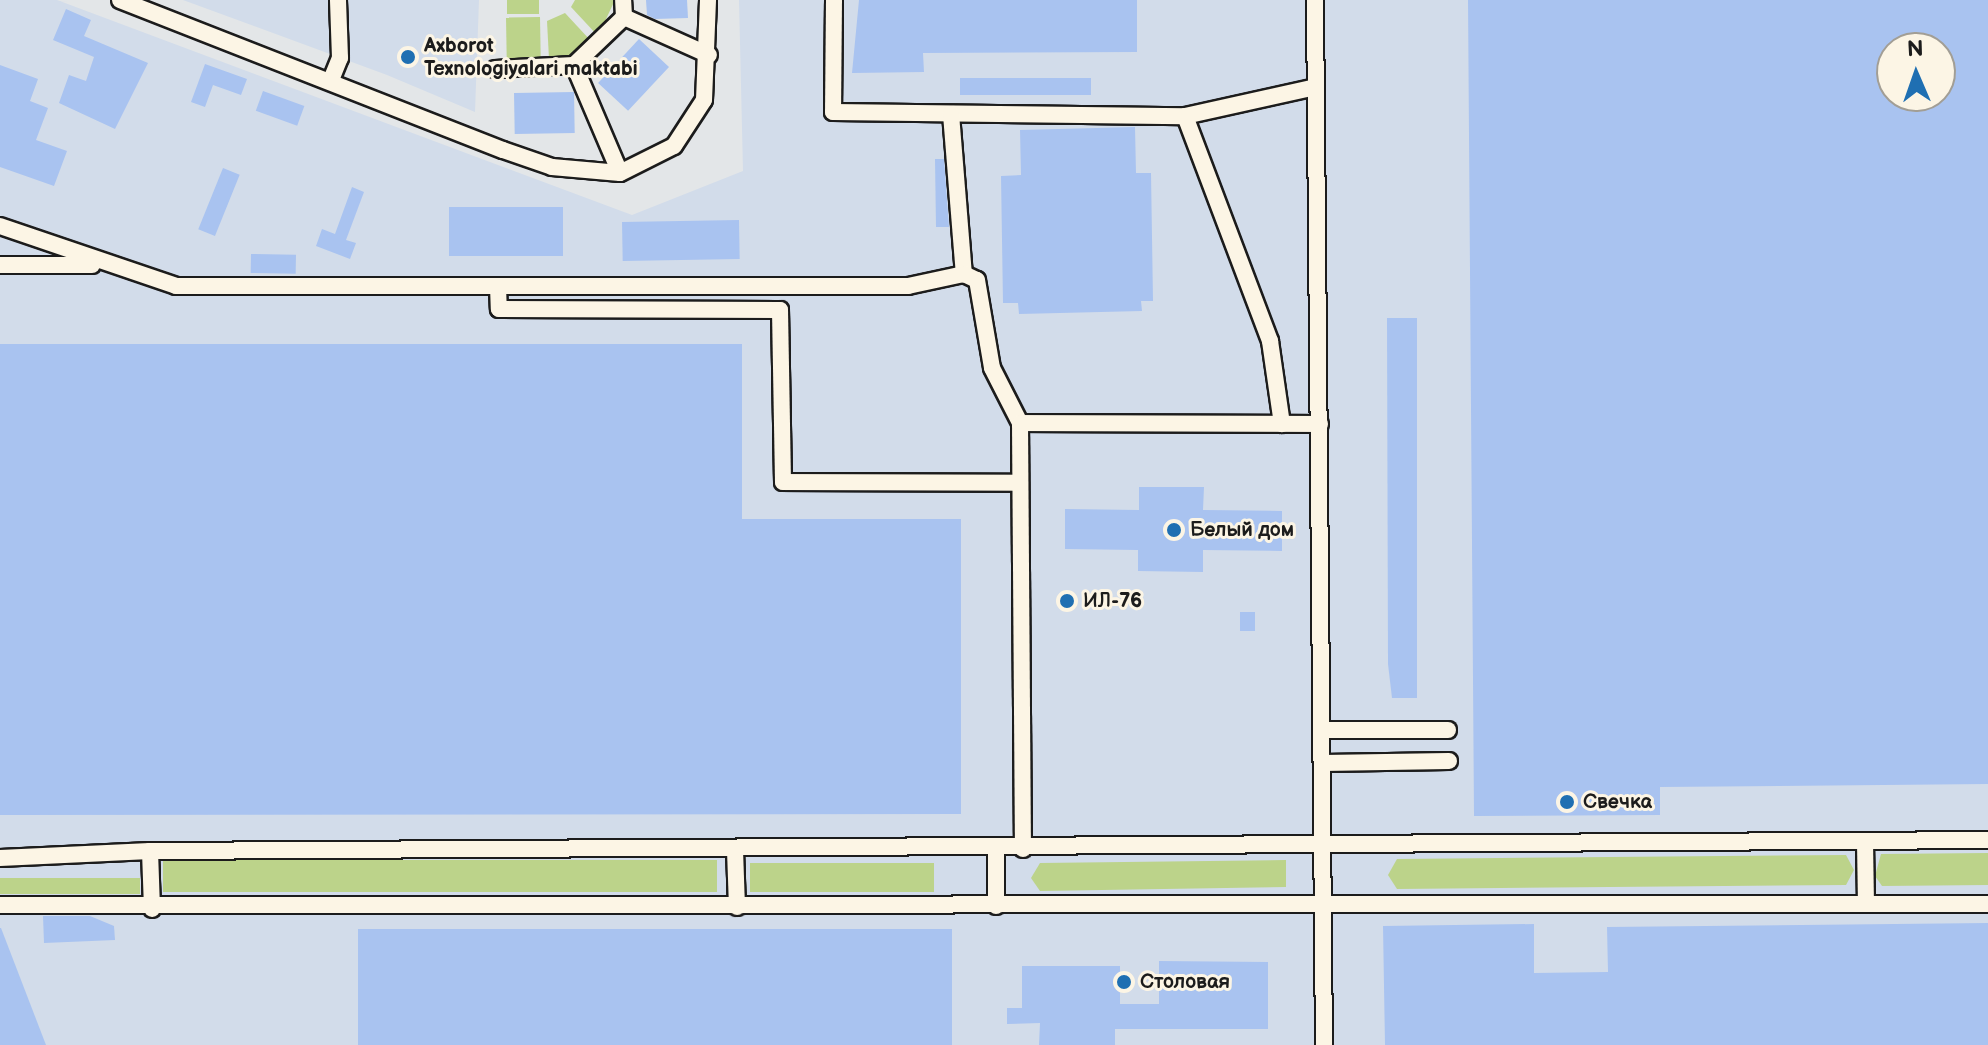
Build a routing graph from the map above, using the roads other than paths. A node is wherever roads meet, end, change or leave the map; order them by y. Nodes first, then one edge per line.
1 (120, 0) edge
2 (338, 0) edge
3 (623, 0) edge
4 (708, 0) edge
5 (834, 0) edge
6 (1315, 0) edge
7 (624, 17) junction
8 (709, 55) junction
9 (574, 65) junction
10 (495, 69) dead end
11 (331, 80) junction
12 (1316, 87) junction
13 (951, 114) junction
14 (1185, 116) junction
15 (620, 173) junction
16 (0, 226) edge
17 (0, 265) edge
18 (105, 265) junction
19 (964, 274) junction
20 (498, 286) junction
21 (1020, 423) junction
22 (1282, 424) junction
23 (1320, 424) junction
24 (1020, 483) junction
25 (1322, 730) junction
26 (1448, 730) dead end
27 (1449, 761) dead end
28 (1323, 763) junction
29 (1988, 840) edge
30 (1865, 841) junction
31 (1323, 848) junction
32 (1023, 849) junction
33 (735, 850) junction
34 (996, 850) junction
35 (150, 851) junction
36 (0, 858) edge
37 (1866, 904) junction
38 (1988, 904) edge
39 (0, 905) edge
40 (1323, 905) junction
41 (996, 906) junction
42 (737, 907) junction
43 (152, 909) junction
44 (1324, 1045) edge

1 - 11 street
2 - 11 street
3 - 7 street
4 - 8 street
5 - 13 street
6 - 12 street
7 - 8 street
7 - 9 street
8 - 15 street
9 - 10 street
9 - 15 street
11 - 15 street
12 - 14 street
12 - 23 street
13 - 14 street
13 - 19 street
14 - 22 street
16 - 18 street
17 - 18 street
18 - 20 street
19 - 20 street
19 - 21 street
20 - 24 street
21 - 22 street
21 - 24 street
22 - 23 street
23 - 25 street
24 - 32 street
25 - 26 street
25 - 28 street
27 - 28 street
28 - 31 street
29 - 30 street
30 - 31 street
30 - 37 street
31 - 32 street
31 - 40 street
32 - 34 street
33 - 34 street
33 - 35 street
33 - 42 street
34 - 41 street
35 - 36 street
35 - 43 street
37 - 38 street
37 - 40 street
39 - 43 street
40 - 41 street
40 - 44 street
41 - 42 street
42 - 43 street

